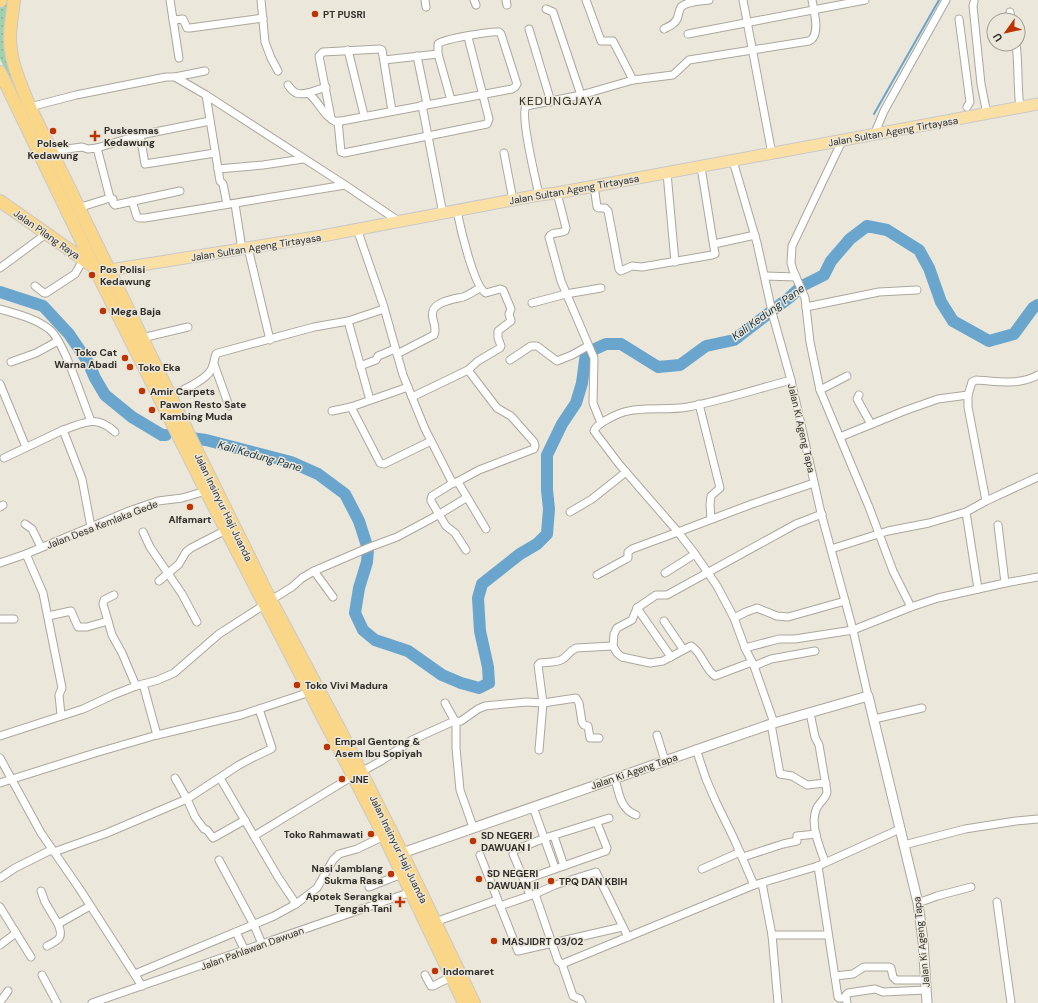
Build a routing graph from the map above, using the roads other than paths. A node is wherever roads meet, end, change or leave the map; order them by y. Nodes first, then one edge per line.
1 (14, 0) edge
2 (170, 0) edge
3 (261, 0) edge
4 (586, 0) edge
5 (710, 0) edge
6 (743, 0) edge
7 (812, 0) edge
8 (861, 0) edge
9 (946, 0) edge
10 (974, 2) dead end
11 (546, 9) dead end
12 (814, 11) junction
13 (263, 18) junction
14 (959, 19) dead end
15 (173, 20) junction
16 (747, 22) junction
17 (529, 29) dead end
18 (664, 29) dead end
19 (688, 34) dead end
20 (468, 37) junction
21 (348, 50) junction
22 (753, 51) junction
23 (1016, 52) edge
24 (438, 54) junction
25 (417, 56) junction
26 (179, 58) dead end
27 (384, 60) junction
28 (205, 71) dead end
29 (278, 71) dead end
30 (0, 72) edge
31 (175, 77) junction
32 (633, 80) junction
33 (288, 85) dead end
34 (326, 87) junction
35 (308, 93) junction
36 (206, 95) junction
37 (484, 95) junction
38 (581, 95) junction
39 (451, 100) junction
40 (551, 102) junction
41 (1038, 104) edge
42 (424, 105) junction
43 (30, 107) junction
44 (1020, 108) junction
45 (967, 110) junction
46 (392, 111) junction
47 (987, 114) junction
48 (364, 116) junction
49 (331, 118) junction
50 (210, 121) junction
51 (338, 121) junction
52 (140, 135) junction
53 (874, 135) junction
54 (428, 136) junction
55 (835, 142) junction
56 (97, 148) junction
57 (51, 151) junction
58 (215, 153) junction
59 (504, 153) dead end
60 (772, 154) junction
61 (303, 159) junction
62 (734, 161) junction
63 (701, 167) junction
64 (218, 169) junction
65 (667, 173) junction
66 (345, 185) junction
67 (594, 186) junction
68 (180, 191) dead end
69 (557, 193) junction
70 (539, 195) junction
71 (110, 198) junction
72 (512, 200) junction
73 (132, 201) junction
74 (231, 204) junction
75 (2, 205) edge
76 (78, 208) junction
77 (456, 211) junction
78 (443, 214) junction
79 (401, 222) junction
80 (357, 229) junction
81 (46, 234) junction
82 (755, 235) junction
83 (714, 244) junction
84 (99, 246) junction
85 (245, 248) junction
86 (85, 256) junction
87 (675, 262) junction
88 (0, 268) edge
89 (110, 270) junction
90 (765, 276) junction
91 (794, 278) junction
92 (35, 286) dead end
93 (480, 288) junction
94 (601, 288) dead end
95 (917, 290) dead end
96 (566, 294) junction
97 (532, 304) dead end
98 (807, 307) junction
99 (0, 309) edge
100 (384, 309) junction
101 (348, 321) junction
102 (188, 327) dead end
103 (142, 338) junction
104 (270, 340) junction
105 (58, 341) junction
106 (588, 346) junction
107 (396, 351) junction
108 (510, 360) dead end
109 (12, 362) dead end
110 (214, 364) junction
111 (360, 366) junction
112 (468, 370) junction
113 (154, 375) junction
114 (1038, 375) edge
115 (847, 376) dead end
116 (791, 380) junction
117 (0, 384) edge
118 (408, 387) junction
119 (823, 389) junction
120 (968, 395) junction
121 (170, 396) junction
122 (859, 396) dead end
123 (412, 397) junction
124 (370, 400) junction
125 (699, 404) junction
126 (229, 406) dead end
127 (351, 407) junction
128 (332, 411) dead end
129 (90, 421) junction
130 (602, 423) junction
131 (871, 424) junction
132 (63, 430) junction
133 (115, 432) dead end
134 (841, 436) junction
135 (431, 441) junction
136 (26, 447) junction
137 (192, 453) junction
138 (4, 458) dead end
139 (626, 472) junction
140 (1038, 477) edge
141 (455, 482) junction
142 (814, 483) junction
143 (206, 491) junction
144 (466, 498) junction
145 (986, 501) junction
146 (570, 512) dead end
147 (966, 512) junction
148 (822, 514) junction
149 (438, 515) junction
150 (711, 519) junction
151 (25, 524) dead end
152 (998, 525) dead end
153 (91, 527) junction
154 (486, 529) dead end
155 (226, 530) junction
156 (143, 532) dead end
157 (678, 532) junction
158 (883, 533) junction
159 (41, 547) junction
160 (831, 549) junction
161 (466, 550) dead end
162 (26, 554) junction
163 (696, 554) junction
164 (0, 563) edge
165 (314, 571) junction
166 (665, 572) dead end
167 (707, 573) junction
168 (167, 574) junction
169 (597, 575) dead end
170 (1038, 577) edge
171 (159, 581) dead end
172 (1005, 583) junction
173 (978, 589) junction
174 (114, 595) dead end
175 (265, 598) junction
176 (332, 598) dead end
177 (845, 601) junction
178 (914, 607) junction
179 (637, 608) junction
180 (48, 616) junction
181 (734, 618) junction
182 (14, 619) dead end
183 (0, 620) edge
184 (108, 621) junction
185 (664, 621) dead end
186 (198, 622) dead end
187 (853, 630) junction
188 (613, 646) junction
189 (745, 648) junction
190 (683, 649) junction
191 (815, 651) dead end
192 (670, 657) junction
193 (753, 664) junction
194 (139, 685) junction
195 (867, 691) junction
196 (310, 692) junction
197 (445, 703) dead end
198 (543, 703) junction
199 (922, 708) dead end
200 (259, 709) junction
201 (810, 713) junction
202 (61, 716) junction
203 (874, 719) junction
204 (772, 720) junction
205 (456, 723) junction
206 (334, 728) junction
207 (157, 735) junction
208 (657, 735) dead end
209 (0, 736) edge
210 (599, 738) dead end
211 (696, 749) junction
212 (539, 750) dead end
213 (0, 758) edge
214 (664, 758) junction
215 (357, 774) junction
216 (12, 778) junction
217 (175, 778) dead end
218 (220, 778) junction
219 (615, 779) junction
220 (0, 783) edge
221 (826, 783) junction
222 (187, 799) junction
223 (533, 807) junction
224 (636, 815) dead end
225 (609, 818) dead end
226 (1038, 819) edge
227 (245, 820) junction
228 (597, 823) junction
229 (472, 824) junction
230 (900, 829) junction
231 (816, 834) junction
232 (254, 836) junction
233 (384, 836) junction
234 (554, 836) junction
235 (545, 838) junction
236 (904, 845) junction
237 (52, 851) junction
238 (402, 853) junction
239 (741, 854) junction
240 (480, 855) dead end
241 (219, 860) dead end
242 (822, 864) junction
243 (564, 866) junction
244 (555, 868) junction
245 (702, 869) dead end
246 (402, 874) junction
247 (0, 878) edge
248 (524, 880) junction
249 (762, 883) junction
250 (754, 885) junction
251 (369, 887) dead end
252 (971, 887) dead end
253 (41, 891) dead end
254 (411, 892) junction
255 (532, 894) junction
256 (918, 902) junction
257 (997, 902) dead end
258 (498, 903) junction
259 (296, 904) junction
260 (90, 906) junction
261 (0, 907) edge
262 (435, 922) junction
263 (58, 924) junction
264 (254, 925) junction
265 (622, 927) junction
266 (16, 933) junction
267 (772, 935) junction
268 (828, 935) junction
269 (238, 936) junction
270 (628, 938) junction
271 (262, 944) junction
272 (551, 944) junction
273 (0, 945) edge
274 (47, 946) dead end
275 (245, 951) junction
276 (31, 957) dead end
277 (562, 964) junction
278 (42, 975) dead end
279 (425, 975) dead end
280 (136, 976) junction
281 (834, 976) junction
282 (451, 977) junction
283 (894, 979) junction
284 (926, 985) junction
285 (142, 986) junction
286 (8, 991) dead end
287 (895, 992) junction
288 (467, 999) edge
289 (846, 1000) edge
290 (0, 1002) edge
291 (582, 1002) edge
292 (57, 1003) edge
293 (92, 1003) edge
294 (778, 1003) edge
295 (927, 1003) edge
296 (1010, 1003) edge

1 - 43 highway, Jalan Insinyur Haji Juanda
2 - 15 street
3 - 13 street
4 - 32 street
5 - 18 street
6 - 16 street
7 - 12 street
8 - 12 street
9 - 53 street
10 - 47 street
11 - 38 street
12 - 16 street
12 - 22 street
13 - 15 street
13 - 29 street
14 - 45 street
15 - 26 street
16 - 19 street
16 - 22 street
17 - 40 street
20 - 24 street
20 - 37 street
20 - 37 street
21 - 27 street
21 - 34 street
21 - 48 street
22 - 32 street
22 - 60 street
23 - 44 street
24 - 25 street
24 - 39 street
25 - 27 street
25 - 42 street
27 - 46 street
28 - 31 street
30 - 86 highway, Jalan Insinyur Haji Juanda
31 - 36 street
31 - 43 street
32 - 38 street
33 - 35 street
34 - 35 street
34 - 49 street
35 - 49 street
36 - 50 street
36 - 61 street
37 - 39 street
37 - 54 street
38 - 40 street
39 - 42 street
40 - 70 street
41 - 44 main road, Jalan Sultan Ageng Tirtayasa
42 - 46 street
42 - 54 street
43 - 57 highway, Jalan Insinyur Haji Juanda
44 - 47 main road, Jalan Sultan Ageng Tirtayasa
45 - 47 main road, Jalan Sultan Ageng Tirtayasa
45 - 53 main road, Jalan Sultan Ageng Tirtayasa
46 - 48 street
48 - 51 street
49 - 51 street
50 - 52 street
50 - 58 street
51 - 54 street
52 - 56 street
52 - 58 street
53 - 55 main road, Jalan Sultan Ageng Tirtayasa
54 - 78 street
55 - 60 main road, Jalan Sultan Ageng Tirtayasa
55 - 91 street
56 - 57 street
56 - 71 street
57 - 76 highway, Jalan Insinyur Haji Juanda
58 - 64 street
59 - 72 street
60 - 62 main road, Jalan Sultan Ageng Tirtayasa
61 - 64 street
61 - 66 street
62 - 63 main road, Jalan Sultan Ageng Tirtayasa
62 - 82 street, Jalan Ki Ageng Tapa
63 - 65 main road, Jalan Sultan Ageng Tirtayasa
63 - 83 street
64 - 74 street
65 - 67 main road, Jalan Sultan Ageng Tirtayasa
65 - 87 street
66 - 74 street
66 - 79 street
67 - 69 main road, Jalan Sultan Ageng Tirtayasa
67 - 87 street
68 - 73 street
69 - 70 main road, Jalan Sultan Ageng Tirtayasa
69 - 96 street
70 - 72 main road, Jalan Sultan Ageng Tirtayasa
71 - 73 street
71 - 76 street
72 - 77 main road, Jalan Sultan Ageng Tirtayasa
73 - 74 street
74 - 85 street
75 - 81 highway, Jalan Pilang Raya
76 - 84 highway, Jalan Insinyur Haji Juanda
77 - 78 main road, Jalan Sultan Ageng Tirtayasa
77 - 93 street
78 - 79 main road, Jalan Sultan Ageng Tirtayasa
79 - 80 main road, Jalan Sultan Ageng Tirtayasa
80 - 85 main road, Jalan Sultan Ageng Tirtayasa
80 - 100 street
81 - 86 highway, Jalan Pilang Raya
81 - 88 street
82 - 83 street
82 - 90 street, Jalan Ki Ageng Tapa
83 - 87 street
84 - 86 highway
84 - 89 highway, Jalan Insinyur Haji Juanda
85 - 89 main road, Jalan Sultan Ageng Tirtayasa
85 - 104 street
86 - 92 street
86 - 113 highway, Jalan Insinyur Haji Juanda
89 - 103 highway, Jalan Insinyur Haji Juanda
90 - 91 street
90 - 116 street, Jalan Ki Ageng Tapa
91 - 98 street
93 - 107 street
93 - 112 street
94 - 96 street
95 - 98 street
96 - 97 street
96 - 106 street
98 - 119 street
99 - 105 street
100 - 101 street
100 - 107 street
101 - 104 street
101 - 111 street
102 - 103 street
103 - 113 highway, Jalan Insinyur Haji Juanda
104 - 110 street
105 - 109 street
105 - 129 street
106 - 108 street
106 - 130 street
107 - 111 street
107 - 118 street
110 - 121 street
110 - 126 street
111 - 124 street
112 - 123 street
112 - 141 street
113 - 121 highway, Jalan Insinyur Haji Juanda
113 - 137 highway, Jalan Insinyur Haji Juanda
114 - 120 street
115 - 119 street
116 - 125 street
116 - 142 street, Jalan Ki Ageng Tapa
117 - 136 street
118 - 123 street
118 - 124 street
119 - 134 street
120 - 131 street
120 - 145 street
121 - 137 highway, Jalan Insinyur Haji Juanda
122 - 131 street
123 - 135 street
124 - 127 street
125 - 130 street
125 - 150 street
127 - 128 street
127 - 135 street
129 - 132 street
129 - 133 street
130 - 139 street
131 - 134 street
132 - 136 street
132 - 153 street
134 - 158 street
135 - 141 street
136 - 138 street
137 - 143 highway, Jalan Insinyur Haji Juanda
137 - 175 highway, Jalan Insinyur Haji Juanda
139 - 146 street
139 - 157 street
140 - 145 street
141 - 144 street
141 - 149 street
142 - 148 street, Jalan Ki Ageng Tapa
142 - 150 street
143 - 153 street, Jalan Desa Kemlaka Gede
143 - 155 highway, Jalan Insinyur Haji Juanda
144 - 149 street
144 - 154 street
145 - 147 street
147 - 158 street
147 - 173 street
148 - 160 street, Jalan Ki Ageng Tapa
148 - 167 street
149 - 161 street
149 - 165 street
150 - 157 street
151 - 159 street
152 - 172 street
153 - 159 street, Jalan Desa Kemlaka Gede
155 - 168 street
155 - 175 highway, Jalan Insinyur Haji Juanda
156 - 168 street
157 - 163 street
157 - 169 street
158 - 160 street
158 - 178 street
159 - 162 street, Jalan Desa Kemlaka Gede
160 - 177 street, Jalan Ki Ageng Tapa
162 - 164 street, Jalan Desa Kemlaka Gede
162 - 180 street
163 - 166 street
163 - 167 street
165 - 175 street
165 - 176 street
167 - 179 street
167 - 181 street
168 - 171 street
168 - 186 street
170 - 172 street
172 - 173 street
173 - 178 street
174 - 184 street
175 - 194 street
175 - 196 highway, Jalan Insinyur Haji Juanda
175 - 206 highway, Jalan Insinyur Haji Juanda
177 - 181 street
177 - 187 street, Jalan Ki Ageng Tapa
178 - 187 street
179 - 188 street
179 - 192 street
180 - 184 street
180 - 202 street
181 - 189 street
182 - 183 street
184 - 194 street
185 - 190 street
187 - 189 street
187 - 195 street, Jalan Ki Ageng Tapa
188 - 192 street
188 - 198 street
189 - 193 street
190 - 192 street
190 - 193 street
191 - 193 street
193 - 204 street
194 - 202 street
194 - 207 street
195 - 201 street, Jalan Ki Ageng Tapa
195 - 203 street, Jalan Ki Ageng Tapa
196 - 200 street
196 - 206 highway, Jalan Insinyur Haji Juanda
197 - 205 street
198 - 205 street
198 - 210 street
198 - 212 street
199 - 203 street
200 - 207 street
200 - 218 street
201 - 204 street, Jalan Ki Ageng Tapa
201 - 221 street
202 - 209 street
203 - 230 street, Jalan Ki Ageng Tapa
204 - 211 street, Jalan Ki Ageng Tapa
204 - 221 street
205 - 215 street
205 - 229 street
206 - 215 highway, Jalan Insinyur Haji Juanda
207 - 216 street
208 - 214 street
211 - 214 street, Jalan Ki Ageng Tapa
211 - 239 street
213 - 216 street
214 - 219 street, Jalan Ki Ageng Tapa
215 - 232 street
215 - 233 highway, Jalan Insinyur Haji Juanda
215 - 238 highway, Jalan Insinyur Haji Juanda
216 - 220 street
216 - 237 street
217 - 222 street
218 - 222 street
218 - 227 street
219 - 223 street, Jalan Ki Ageng Tapa
219 - 224 street
221 - 231 street
222 - 227 street
222 - 237 street
223 - 229 street, Jalan Ki Ageng Tapa
223 - 235 street
225 - 228 street
226 - 236 street
227 - 232 street
228 - 234 street
228 - 243 street
229 - 238 street, Jalan Ki Ageng Tapa
230 - 236 street, Jalan Ki Ageng Tapa
230 - 242 street
231 - 239 street
231 - 242 street
232 - 259 street
233 - 246 highway, Jalan Insinyur Haji Juanda
233 - 259 street
234 - 235 street
234 - 243 street
235 - 244 street
235 - 248 street
236 - 256 street, Jalan Ki Ageng Tapa
237 - 247 street
237 - 260 street
238 - 262 highway, Jalan Insinyur Haji Juanda
239 - 245 street
239 - 250 street
240 - 258 street
241 - 264 street
242 - 249 street
242 - 268 street
243 - 244 street
244 - 248 street
246 - 251 street
246 - 254 highway, Jalan Insinyur Haji Juanda
248 - 255 street
249 - 250 street
249 - 267 street
250 - 270 street
252 - 256 street
253 - 263 street
254 - 271 street, Jalan Pahlawan Dawuan
254 - 282 highway, Jalan Insinyur Haji Juanda
255 - 258 street
255 - 265 street
255 - 272 street
256 - 284 street, Jalan Ki Ageng Tapa
257 - 296 street
258 - 262 street
258 - 272 street
259 - 264 street
260 - 263 street
260 - 280 street
261 - 266 street
262 - 288 highway, Jalan Insinyur Haji Juanda
263 - 274 street
264 - 269 street
264 - 271 street
265 - 270 street
265 - 272 street
266 - 273 street
266 - 276 street
267 - 268 street
267 - 294 street
268 - 281 street
269 - 275 street
269 - 280 street
270 - 277 street
271 - 275 street, Jalan Pahlawan Dawuan
272 - 277 street
275 - 285 street, Jalan Pahlawan Dawuan
277 - 291 street
278 - 292 street
279 - 282 street
280 - 285 street
281 - 283 street
281 - 289 street
282 - 288 highway, Jalan Insinyur Haji Juanda
283 - 284 street
283 - 287 street
284 - 287 street
284 - 295 street, Jalan Ki Ageng Tapa
285 - 293 street, Jalan Pahlawan Dawuan
286 - 290 street
287 - 289 street

